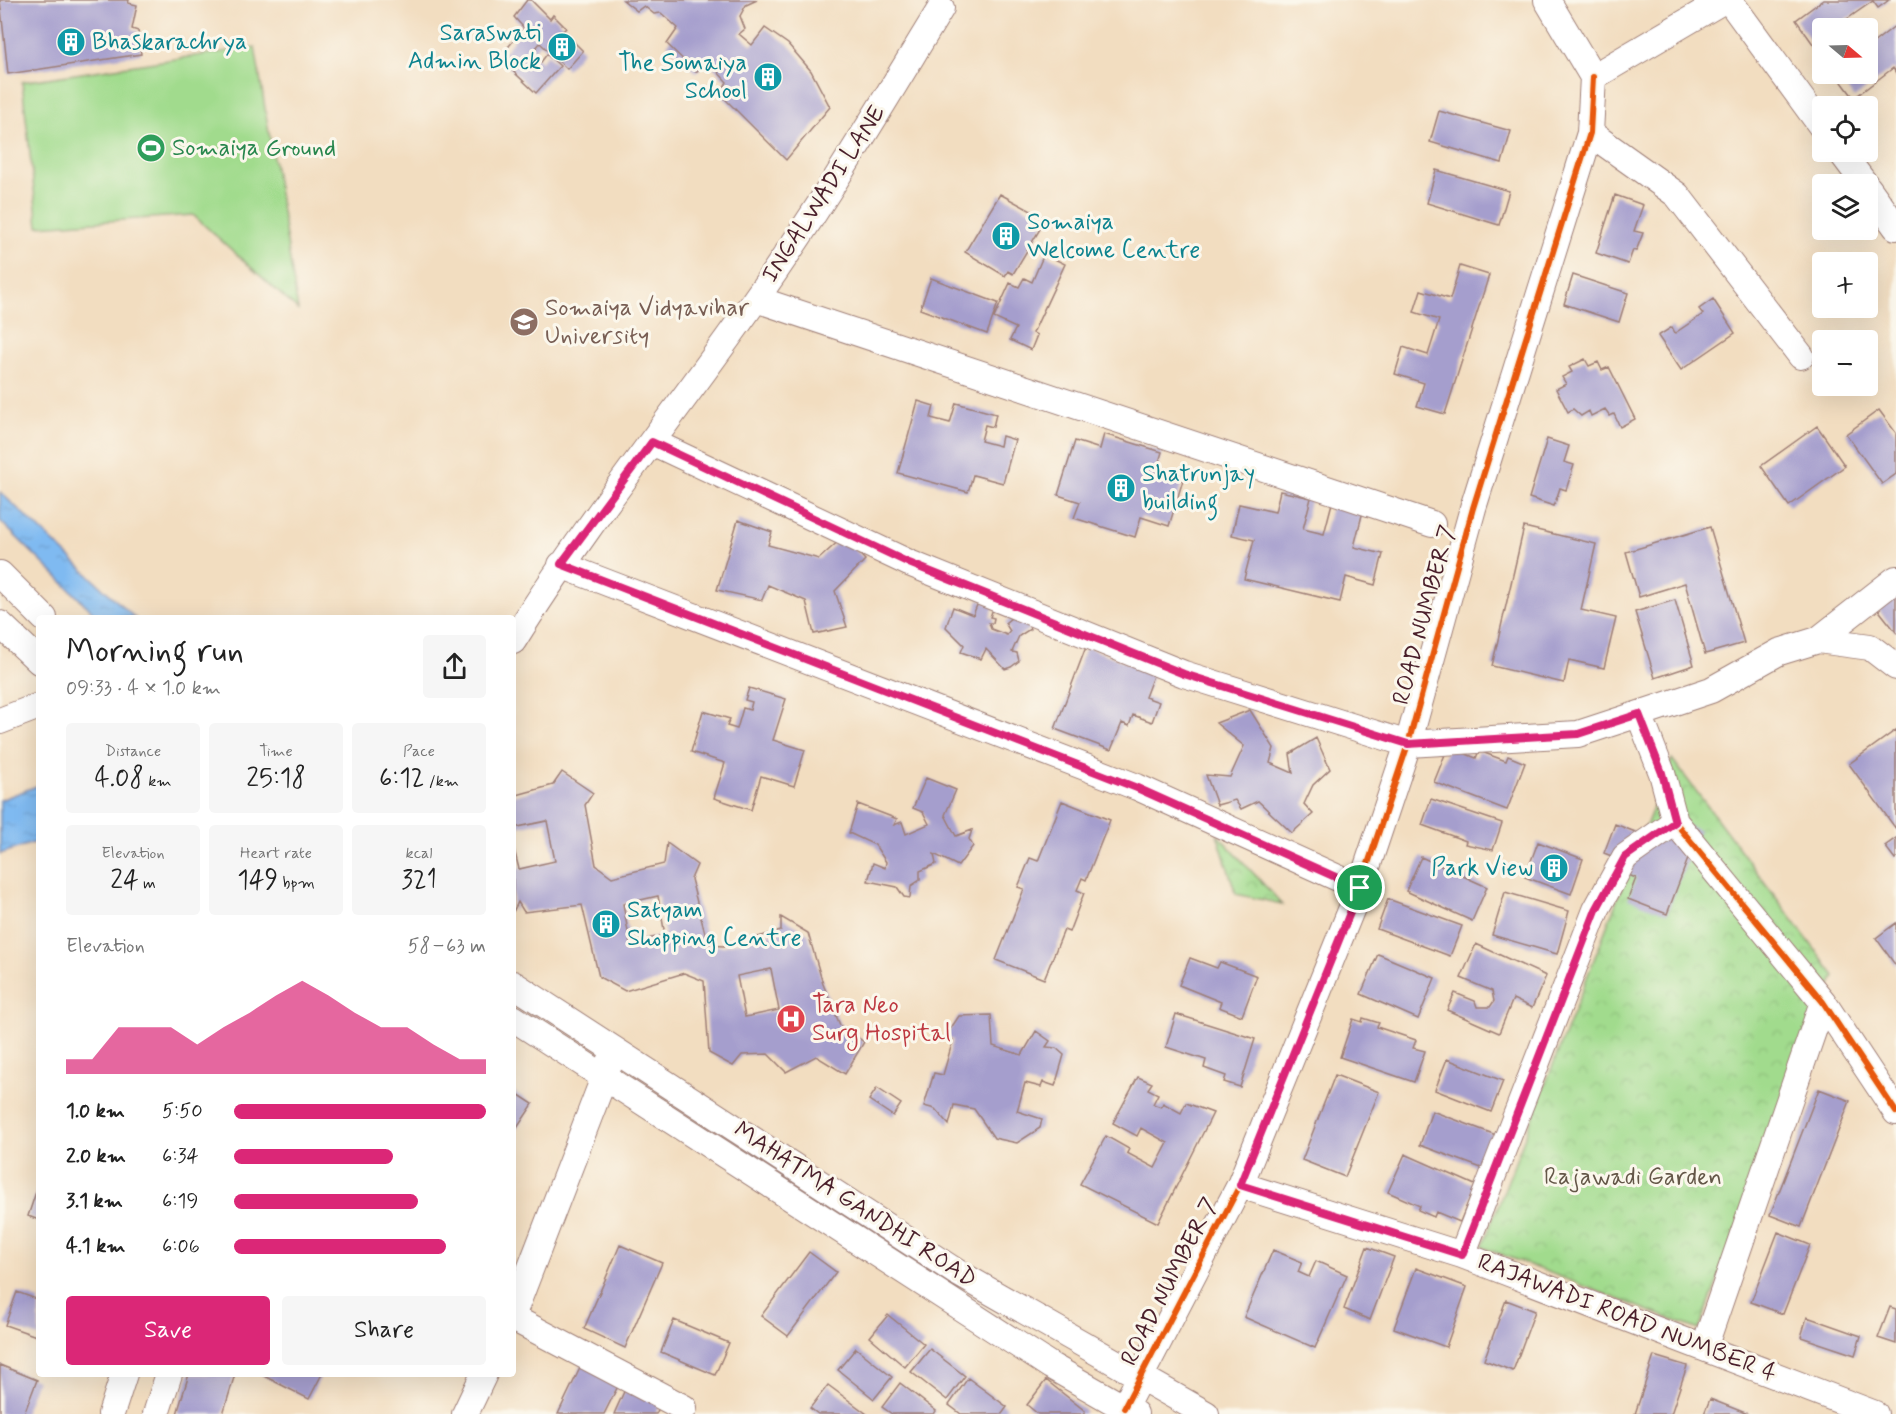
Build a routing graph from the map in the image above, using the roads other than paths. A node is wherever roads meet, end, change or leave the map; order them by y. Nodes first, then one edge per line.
1 (1547, 0) edge
2 (1726, 0) edge
3 (941, 8) dead end
4 (1593, 77) junction
5 (1812, 114) edge
6 (1590, 133) junction
7 (1848, 162) edge
8 (1857, 174) edge
9 (1878, 202) edge
10 (1896, 226) edge
11 (756, 299) junction
12 (1801, 356) dead end
13 (652, 442) junction
14 (1431, 524) dead end
15 (561, 564) junction
16 (0, 574) edge
17 (1896, 579) edge
18 (41, 615) edge
19 (0, 624) edge
20 (516, 636) edge
21 (1818, 640) junction
22 (36, 658) edge
23 (1896, 667) edge
24 (36, 707) edge
25 (1639, 714) junction
26 (0, 721) edge
27 (1408, 744) junction
28 (1675, 822) junction
29 (1360, 888) junction
30 (516, 986) edge
31 (1823, 1002) junction
32 (516, 1020) edge
33 (614, 1050) junction
34 (605, 1076) junction
35 (1896, 1112) edge
36 (1240, 1185) junction
37 (1462, 1255) junction
38 (516, 1306) edge
39 (516, 1320) edge
40 (1704, 1348) junction
41 (123, 1377) edge
42 (168, 1377) edge
43 (483, 1377) edge
44 (1141, 1378) junction
45 (684, 1408) dead end
46 (1129, 1411) edge
47 (111, 1414) edge
48 (156, 1414) edge
49 (465, 1414) edge
50 (1206, 1414) edge
51 (1875, 1414) edge

1 - 4 street
2 - 4 street
2 - 5 street
3 - 11 street, INGALWADI LANE
4 - 6 street, ROAD NUMBER 7
6 - 12 street
6 - 27 street, ROAD NUMBER 7
7 - 8 street
9 - 10 street
11 - 13 street, INGALWADI LANE
11 - 14 street
13 - 15 street, INGALWADI LANE
13 - 27 street
15 - 20 street, INGALWADI LANE
15 - 29 street
16 - 18 street
17 - 21 street
19 - 22 street
21 - 23 street
21 - 25 street
24 - 26 street
25 - 27 street
25 - 28 street
27 - 29 street, ROAD NUMBER 7
28 - 31 street
28 - 37 street
29 - 36 street, ROAD NUMBER 7
30 - 33 street, MAHATMA GANDHI ROAD
31 - 35 street
31 - 40 street
32 - 34 street, MAHATMA GANDHI ROAD
33 - 34 street
33 - 44 street, MAHATMA GANDHI ROAD
34 - 38 street
34 - 46 street, MAHATMA GANDHI ROAD
36 - 37 street, RAJAWADI ROAD NUMBER 4
36 - 44 street, ROAD NUMBER 7
37 - 40 street, RAJAWADI ROAD NUMBER 4
39 - 45 street
40 - 51 street, RAJAWADI ROAD NUMBER 4
41 - 47 street
42 - 48 street
43 - 49 street
44 - 46 street, ROAD NUMBER 7
44 - 50 street, MAHATMA GANDHI ROAD

